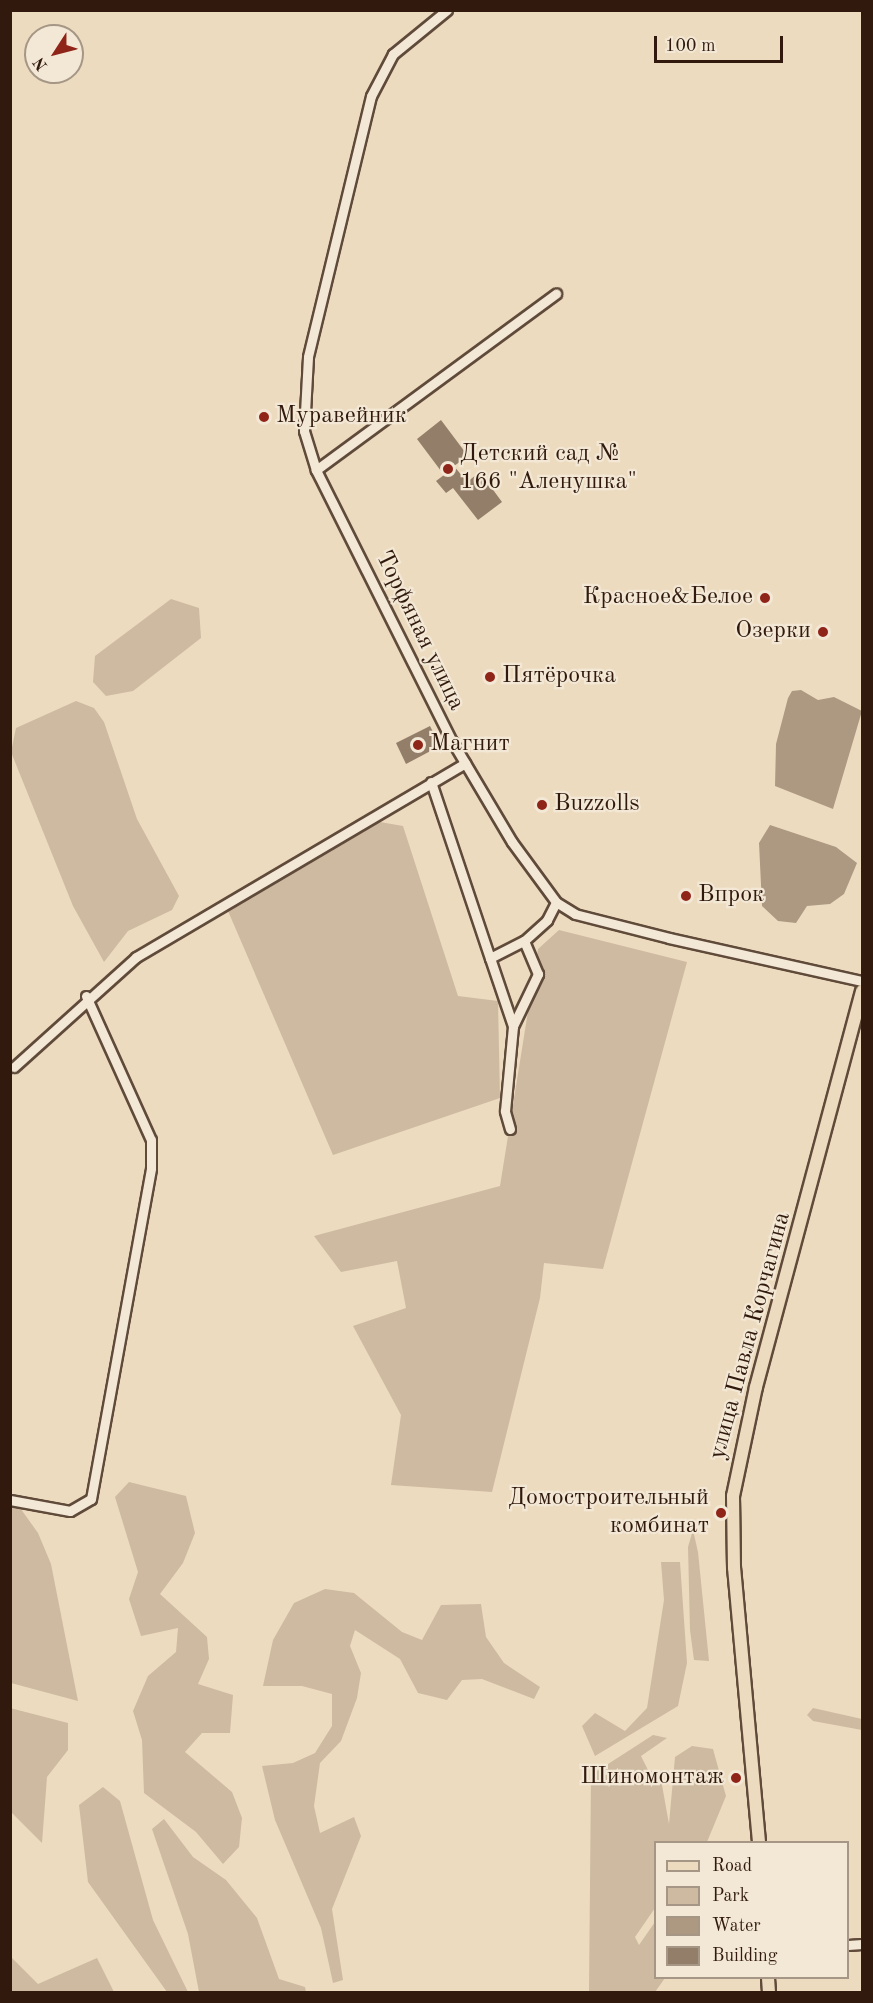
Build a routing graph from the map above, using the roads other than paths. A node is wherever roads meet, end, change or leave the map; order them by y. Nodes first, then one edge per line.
1 (447, 10) edge
2 (556, 294) dead end
3 (316, 470) junction
4 (465, 763) junction
5 (431, 782) junction
6 (556, 902) junction
7 (524, 941) junction
8 (490, 958) junction
9 (862, 981) edge
10 (862, 991) edge
11 (86, 996) junction
12 (513, 1026) junction
13 (14, 1067) dead end
14 (510, 1129) dead end
15 (10, 1500) edge
16 (759, 1841) edge

1 - 3 street, Торфяная улица
2 - 3 street
3 - 4 street, Торфяная улица
4 - 5 street
4 - 6 street, Торфяная улица
5 - 8 street
5 - 11 street
6 - 7 street
6 - 9 street, Торфяная улица
7 - 8 street
7 - 12 street
8 - 12 street
10 - 16 main road, улица Павла Корчагина
11 - 13 street
11 - 15 street
12 - 14 street

